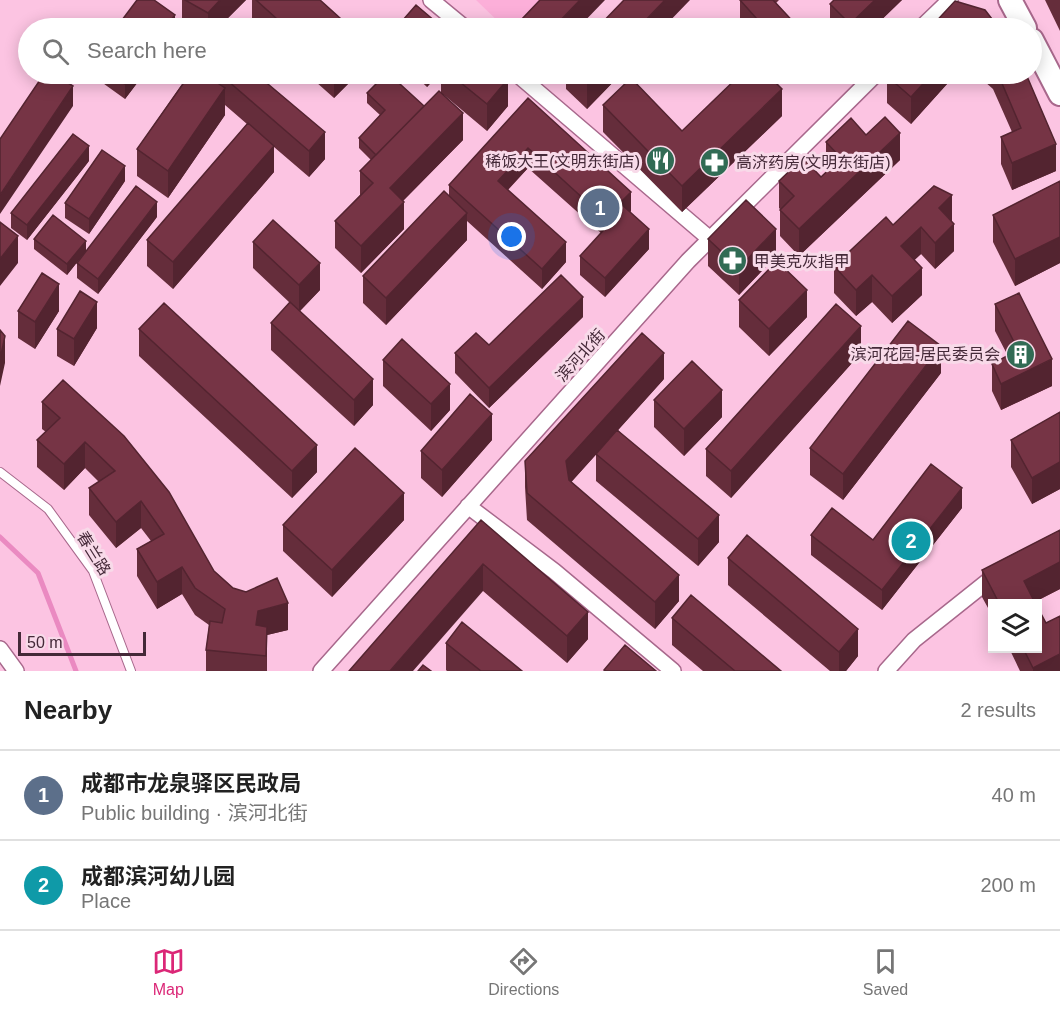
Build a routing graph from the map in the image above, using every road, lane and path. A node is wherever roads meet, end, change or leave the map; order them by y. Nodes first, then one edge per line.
1 (431, 0) edge
2 (950, 0) edge
3 (1010, 0) edge
4 (453, 18) edge
5 (931, 18) edge
6 (1020, 18) edge
7 (1042, 59) edge
8 (529, 84) edge
9 (866, 84) edge
10 (1060, 94) edge
11 (710, 239) junction
12 (0, 472) edge
13 (468, 506) junction
14 (1012, 563) edge
15 (0, 649) edge
16 (16, 671) edge
17 (131, 671) edge
18 (321, 671) edge
19 (673, 671) edge
20 (886, 671) edge

1 - 4 street
2 - 5 street
3 - 6 street
7 - 10 street
8 - 11 street
9 - 11 street, 滨河北街
11 - 13 street, 滨河北街
12 - 17 lane, 春兰路
13 - 18 street, 滨河北街
13 - 19 street
14 - 20 street
15 - 16 street

